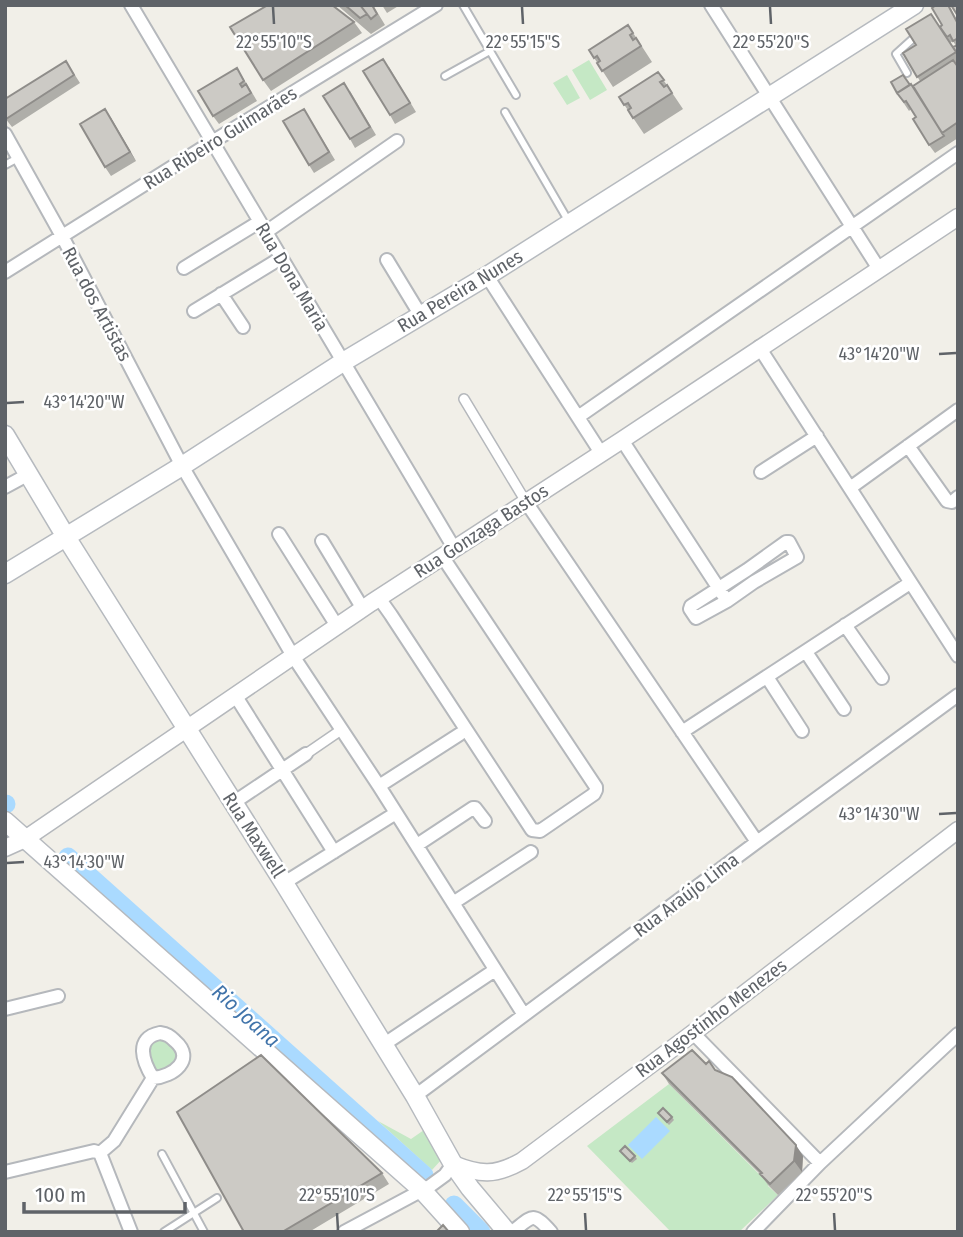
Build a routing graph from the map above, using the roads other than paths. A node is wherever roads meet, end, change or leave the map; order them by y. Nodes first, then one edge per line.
1 (131, 5) edge
2 (436, 5) edge
3 (463, 5) edge
4 (711, 5) edge
5 (911, 8) edge
6 (923, 31) edge
7 (490, 51) junction
8 (908, 73) edge
9 (445, 76) dead end
10 (516, 95) dead end
11 (768, 96) junction
12 (505, 112) dead end
13 (5, 134) edge
14 (397, 141) dead end
15 (212, 142) junction
16 (958, 153) edge
17 (18, 158) junction
18 (5, 165) edge
19 (958, 217) edge
20 (570, 223) junction
21 (262, 227) junction
22 (852, 227) junction
23 (62, 236) junction
24 (281, 258) junction
25 (387, 260) dead end
26 (184, 268) dead end
27 (879, 269) junction
28 (5, 272) edge
29 (487, 276) junction
30 (221, 294) junction
31 (194, 312) dead end
32 (421, 316) junction
33 (243, 327) dead end
34 (760, 347) junction
35 (343, 362) junction
36 (464, 399) dead end
37 (956, 414) edge
38 (578, 417) junction
39 (5, 435) edge
40 (817, 436) junction
41 (622, 440) junction
42 (908, 446) junction
43 (601, 453) junction
44 (182, 466) junction
45 (761, 472) dead end
46 (29, 474) junction
47 (5, 487) edge
48 (850, 488) junction
49 (958, 497) edge
50 (526, 502) junction
51 (279, 534) dead end
52 (66, 537) junction
53 (322, 541) dead end
54 (448, 552) junction
55 (5, 574) edge
56 (910, 583) junction
57 (718, 589) junction
58 (379, 598) junction
59 (727, 601) junction
60 (363, 609) junction
61 (845, 625) junction
62 (337, 626) junction
63 (806, 652) junction
64 (293, 656) junction
65 (958, 656) edge
66 (766, 677) junction
67 (882, 678) dead end
68 (235, 695) junction
69 (958, 695) edge
70 (844, 709) dead end
71 (186, 729) junction
72 (341, 730) junction
73 (802, 731) dead end
74 (682, 732) junction
75 (460, 734) dead end
76 (306, 754) joint
77 (282, 770) junction
78 (379, 786) junction
79 (233, 803) junction
80 (396, 813) junction
81 (5, 821) edge
82 (485, 821) dead end
83 (958, 830) edge
84 (25, 839) junction
85 (757, 842) junction
86 (417, 845) junction
87 (5, 848) edge
88 (334, 852) junction
89 (531, 852) dead end
90 (284, 883) junction
91 (453, 903) junction
92 (495, 970) junction
93 (58, 996) dead end
94 (5, 1009) edge
95 (524, 1015) junction
96 (693, 1033) junction
97 (958, 1034) edge
98 (383, 1045) junction
99 (153, 1077) dead end
100 (415, 1096) junction
101 (100, 1153) junction
102 (162, 1154) dead end
103 (820, 1163) junction
104 (453, 1164) junction
105 (5, 1172) edge
106 (422, 1190) junction
107 (216, 1198) edge
108 (194, 1212) junction
109 (131, 1232) edge
110 (164, 1232) edge
111 (204, 1232) edge
112 (344, 1232) edge
113 (460, 1232) edge
114 (510, 1232) edge
115 (551, 1232) edge
116 (753, 1232) edge

1 - 15 street, Rua Dona Maria
2 - 15 street, Rua Ribeiro Guimarães
3 - 7 lane
4 - 11 street
5 - 11 main road, Rua Pereira Nunes
6 - 8 lane
7 - 9 lane
7 - 10 lane
11 - 20 main road, Rua Pereira Nunes
11 - 22 street
12 - 20 lane
13 - 17 street, Rua dos Artistas
14 - 21 street
15 - 21 street, Rua Dona Maria
15 - 23 street, Rua Ribeiro Guimarães
16 - 22 street
17 - 18 lane
17 - 23 street, Rua dos Artistas
19 - 27 street, Rua Gonzaga Bastos
20 - 29 main road, Rua Pereira Nunes
21 - 24 street, Rua Dona Maria
21 - 26 street
22 - 27 street
22 - 38 street
23 - 28 street, Rua Ribeiro Guimarães
23 - 44 street, Rua dos Artistas
24 - 30 street
24 - 35 street, Rua Dona Maria
25 - 32 street
27 - 34 street, Rua Gonzaga Bastos
29 - 32 main road, Rua Pereira Nunes
29 - 38 street
30 - 31 street
30 - 33 street
32 - 35 main road, Rua Pereira Nunes
34 - 40 street
34 - 41 street, Rua Gonzaga Bastos
35 - 44 main road, Rua Pereira Nunes
35 - 54 street, Rua Dona Maria
36 - 50 street
37 - 42 street
38 - 43 street
39 - 46 main road, Rua Maxwell
40 - 45 street
40 - 48 street
41 - 43 street, Rua Gonzaga Bastos
41 - 57 street
42 - 48 street
42 - 49 street
43 - 50 street, Rua Gonzaga Bastos
44 - 52 main road, Rua Pereira Nunes
44 - 64 street, Rua dos Artistas
46 - 47 street
46 - 52 main road, Rua Maxwell
48 - 56 street
50 - 54 street, Rua Gonzaga Bastos
50 - 74 street
51 - 62 street
52 - 55 main road, Rua Pereira Nunes
52 - 71 main road, Rua Maxwell
53 - 60 street
54 - 58 street, Rua Gonzaga Bastos
54 - 58 street, Rua Dona Maria
56 - 61 street
56 - 65 street
57 - 59 street
57 - 59 street
57 - 59 street
58 - 60 street, Rua Gonzaga Bastos
60 - 62 street, Rua Gonzaga Bastos
61 - 63 street
61 - 67 street
62 - 64 street, Rua Gonzaga Bastos
63 - 66 street
63 - 70 street
64 - 68 street, Rua Gonzaga Bastos
64 - 72 street, Rua dos Artistas
66 - 73 street
66 - 74 street
68 - 71 street, Rua Gonzaga Bastos
68 - 77 street
69 - 85 street, Rua Araújo Lima
71 - 79 main road, Rua Maxwell
71 - 84 street, Rua Gonzaga Bastos
72 - 76 street
72 - 78 street, Rua dos Artistas
74 - 85 street
75 - 78 street
76 - 77 street
77 - 79 street
77 - 88 street
78 - 80 street, Rua dos Artistas
79 - 90 main road, Rua Maxwell
80 - 86 street, Rua dos Artistas
80 - 88 street
81 - 84 main road
82 - 86 street
83 - 96 street, Rua Agostinho Menezes
84 - 87 street, Rua Gonzaga Bastos
84 - 106 main road
85 - 95 street, Rua Araújo Lima
86 - 91 street, Rua dos Artistas
88 - 90 street
89 - 91 street
90 - 98 main road, Rua Maxwell
91 - 92 street, Rua dos Artistas
92 - 95 street, Rua dos Artistas
92 - 98 street
93 - 94 street
95 - 100 street, Rua Araújo Lima
96 - 103 street
96 - 104 street, Rua Agostinho Menezes
97 - 103 street
98 - 100 main road, Rua Maxwell
99 - 101 street
100 - 104 main road, Rua Maxwell
101 - 105 street
101 - 109 street
102 - 108 lane
103 - 116 street
104 - 106 street
104 - 114 main road, Rua Maxwell
106 - 112 street
106 - 113 main road
107 - 108 lane
108 - 110 lane
108 - 111 lane
114 - 115 street

